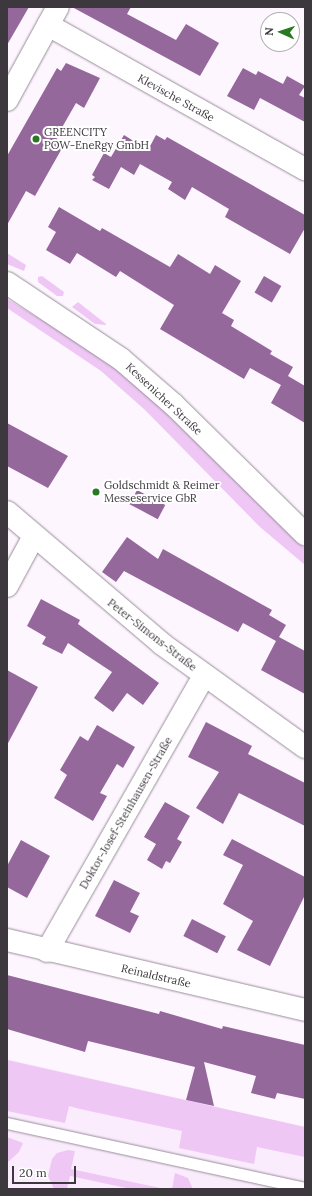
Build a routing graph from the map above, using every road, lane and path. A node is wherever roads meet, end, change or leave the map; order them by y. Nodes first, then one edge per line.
1 (53, 16) edge
2 (7, 100) edge
3 (305, 169) edge
4 (7, 283) edge
5 (7, 512) edge
6 (305, 534) edge
7 (34, 536) junction
8 (7, 586) edge
9 (204, 676) junction
10 (305, 747) edge
11 (7, 940) edge
12 (47, 950) junction
13 (305, 1010) edge
14 (7, 1123) edge
15 (305, 1188) edge

1 - 2 street
1 - 3 street, Klevische Straße
4 - 6 street, Kessenicher Straße
5 - 7 street, Peter-Simons-Straße
7 - 8 street
7 - 9 street, Peter-Simons-Straße
9 - 10 street, Peter-Simons-Straße
9 - 12 street, Doktor-Josef-Steinhausen-Straße
11 - 12 street, Reinaldstraße
12 - 13 street, Reinaldstraße
14 - 15 lane

